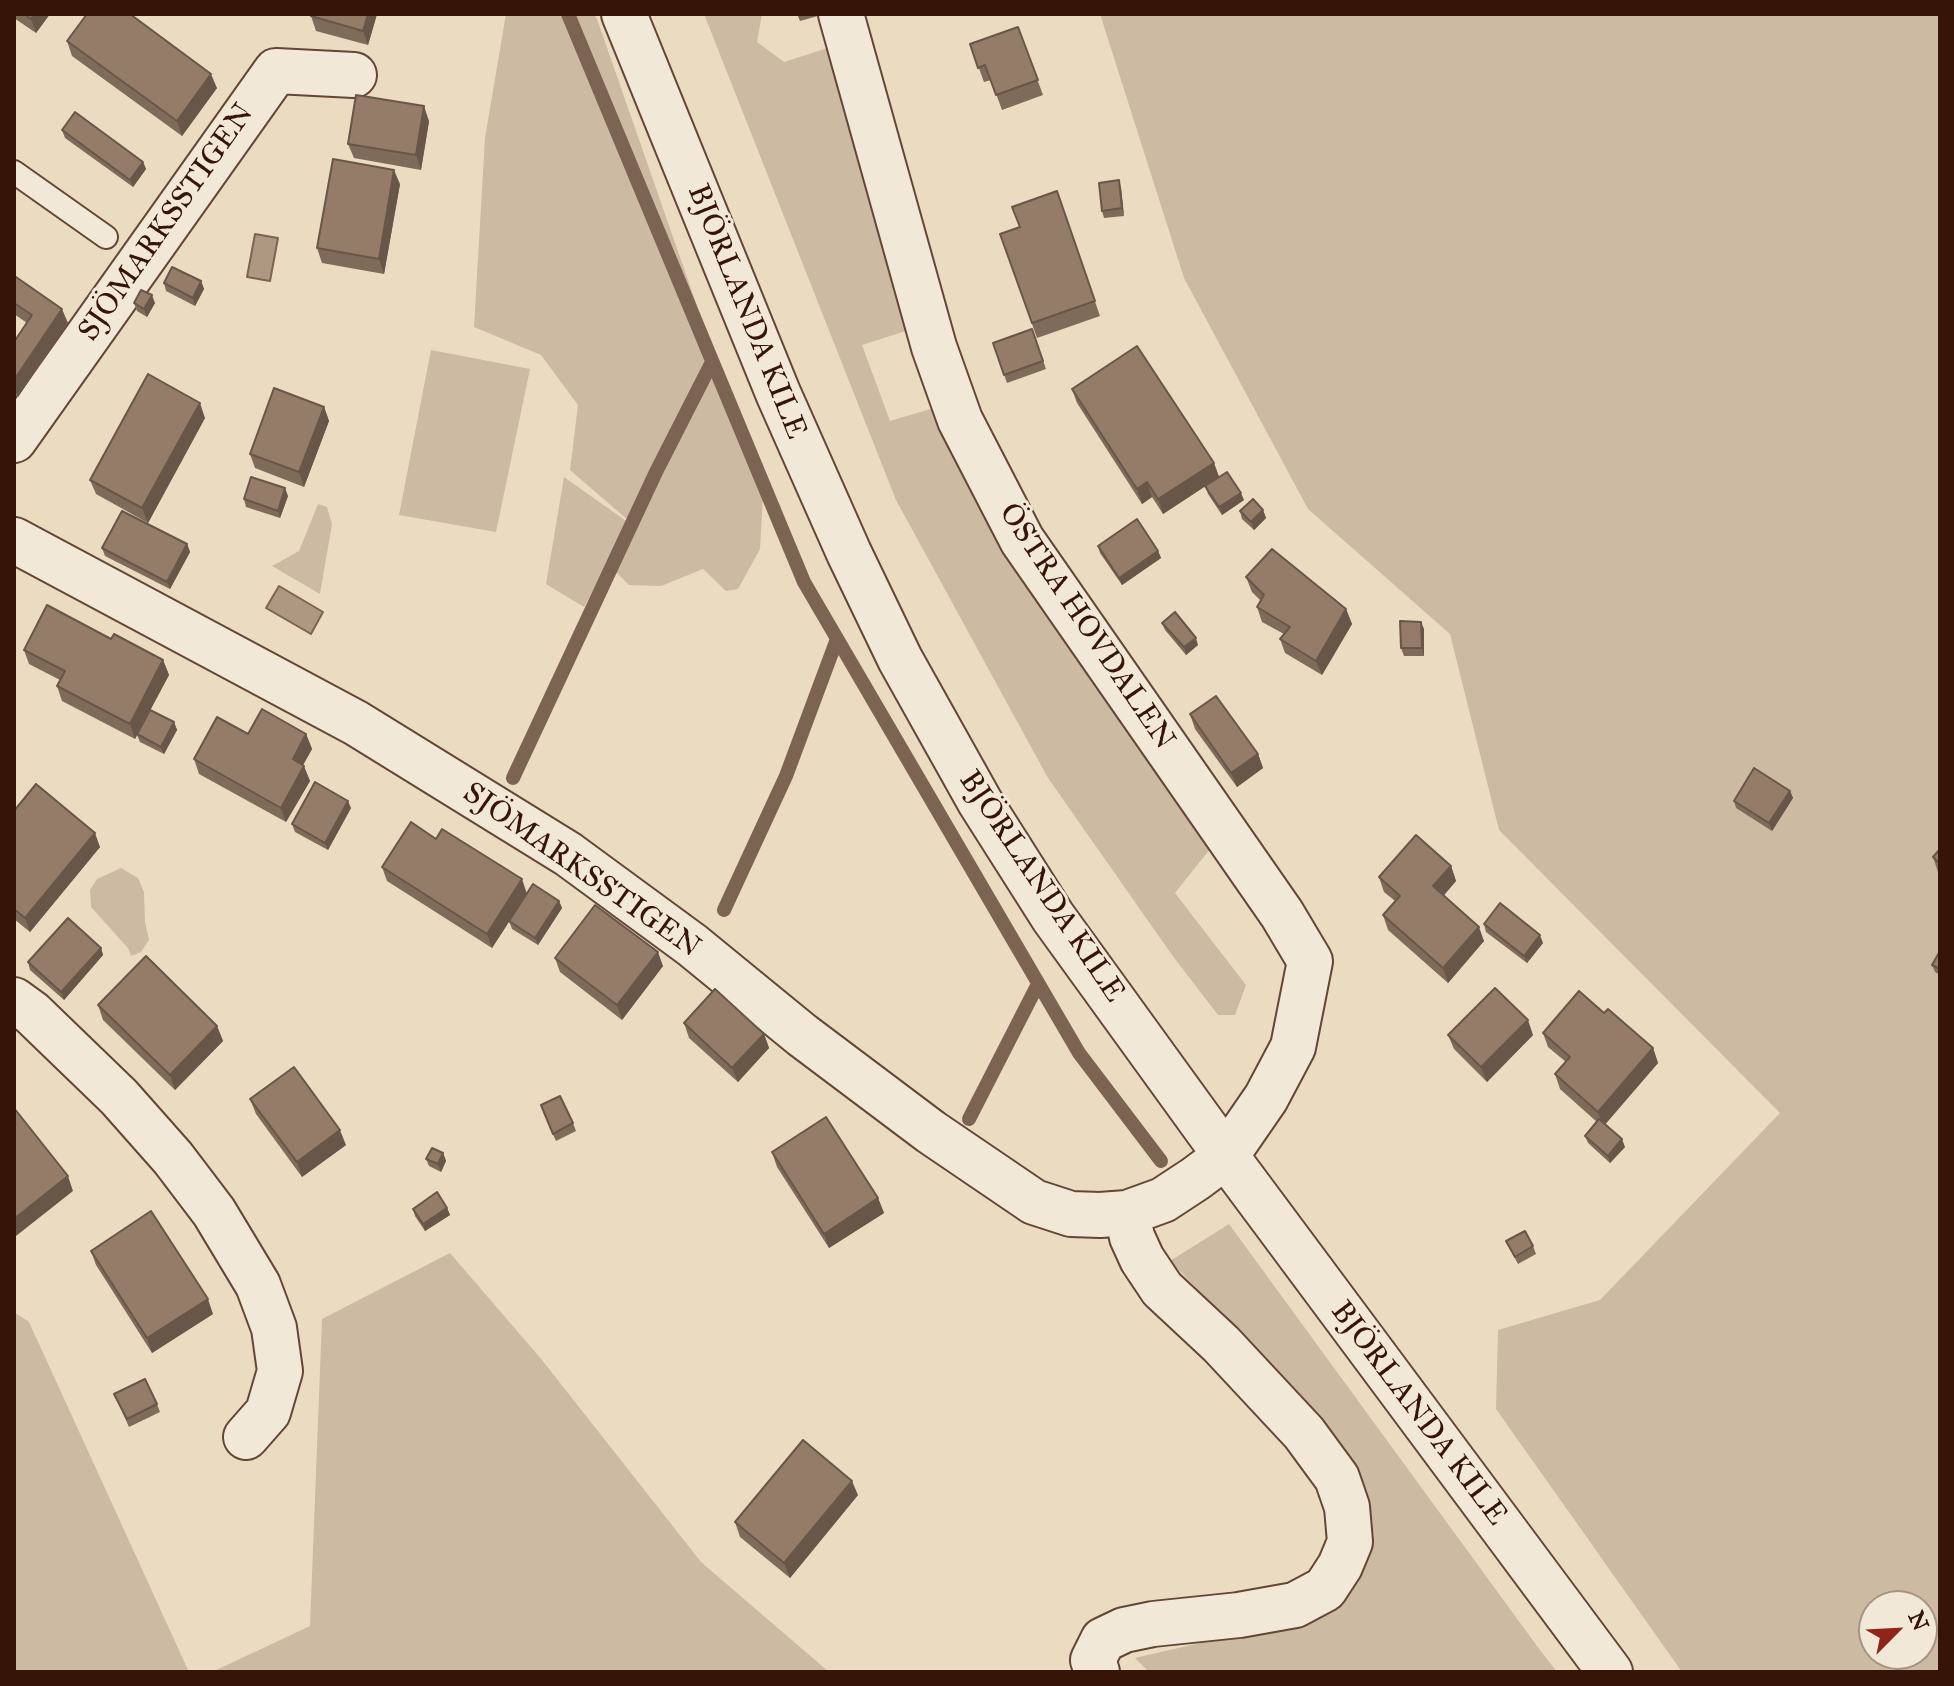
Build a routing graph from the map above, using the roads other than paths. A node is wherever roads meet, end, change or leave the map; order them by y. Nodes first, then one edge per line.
1 (624, 14) edge
2 (841, 14) edge
3 (354, 75) dead end
4 (14, 172) edge
5 (106, 237) dead end
6 (14, 440) edge
7 (14, 540) edge
8 (14, 1000) edge
9 (1226, 1156) junction
10 (1127, 1213) junction
11 (246, 1437) dead end
12 (1097, 1672) edge
13 (1610, 1672) edge

1 - 9 street, BJÖRLANDA KILE
2 - 9 street, ÖSTRA HOVDALEN
3 - 6 street, SJÖMARKSSTIGEN
4 - 5 lane
7 - 10 street, SJÖMARKSSTIGEN
8 - 11 street
9 - 10 street, SJÖMARKSSTIGEN
9 - 13 street, BJÖRLANDA KILE
10 - 12 street

